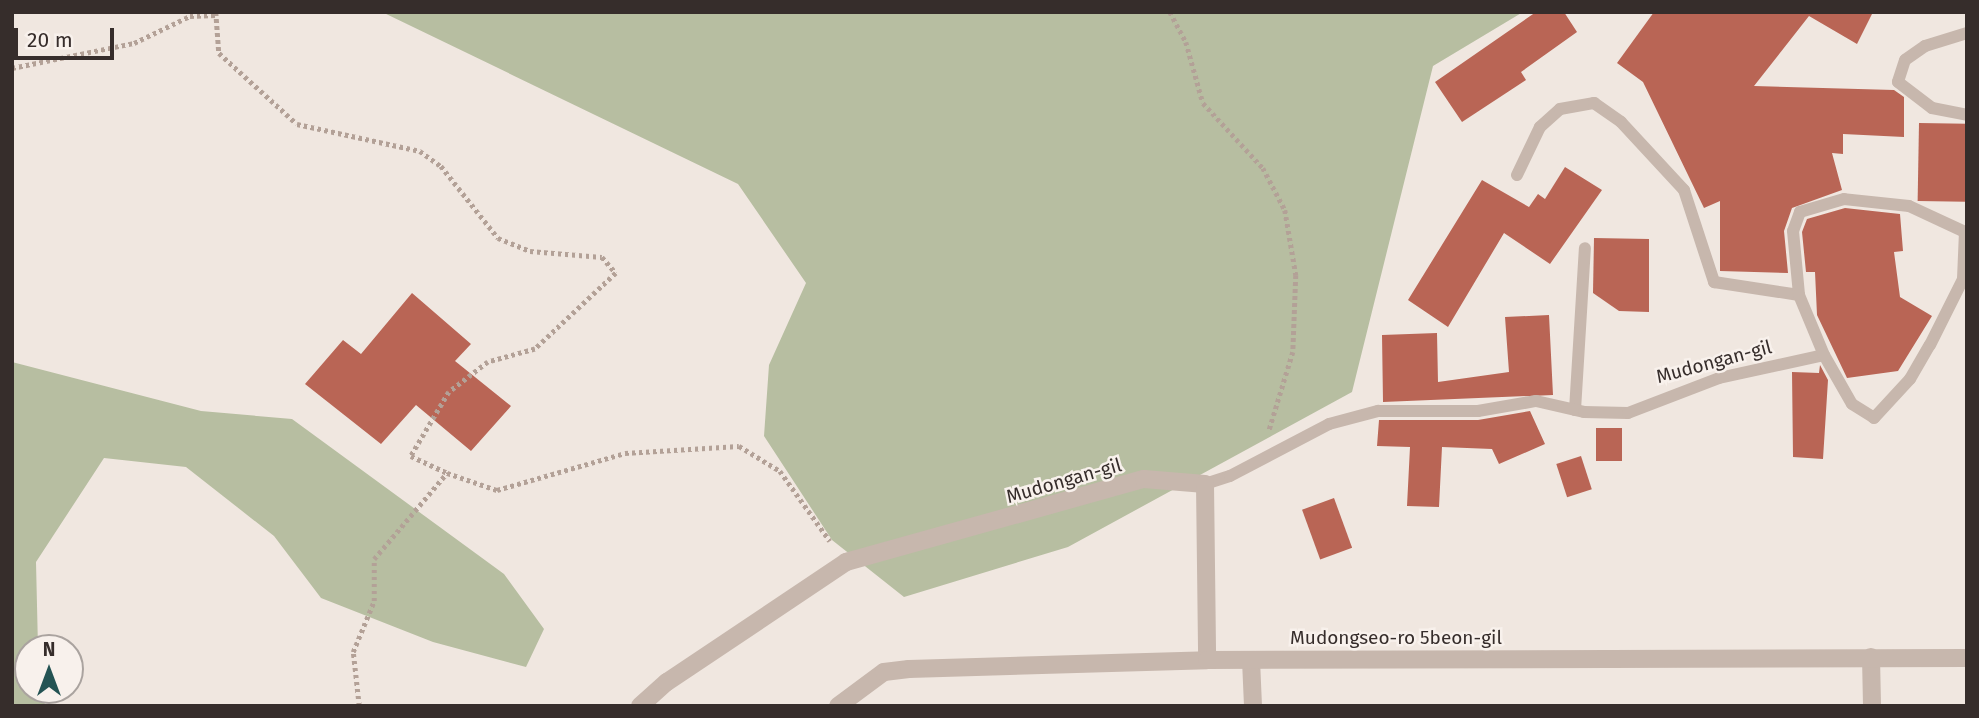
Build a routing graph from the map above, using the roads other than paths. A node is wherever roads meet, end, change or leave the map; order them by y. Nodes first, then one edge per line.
1 (1967, 33) edge
2 (1967, 115) edge
3 (1517, 175) dead end
4 (1966, 232) edge
5 (1585, 248) dead end
6 (1799, 295) junction
7 (1824, 355) junction
8 (1575, 410) junction
9 (1205, 484) junction
10 (1871, 657) junction
11 (1967, 657) edge
12 (1207, 660) junction
13 (1251, 660) junction
14 (640, 706) edge
15 (838, 706) edge
16 (1253, 706) edge
17 (1872, 706) edge

1 - 2 lane
3 - 6 lane
4 - 6 lane
4 - 7 lane
5 - 8 lane
6 - 7 lane
7 - 8 lane, Mudongan-gil
8 - 9 lane, Mudongan-gil
9 - 12 street
9 - 14 street, Mudongan-gil
10 - 11 street, Mudongseo-ro 5beon-gil
10 - 13 street, Mudongseo-ro 5beon-gil
10 - 17 street
12 - 13 street, Mudongseo-ro 5beon-gil
12 - 15 street, Mudongseo-ro 5beon-gil
13 - 16 street

